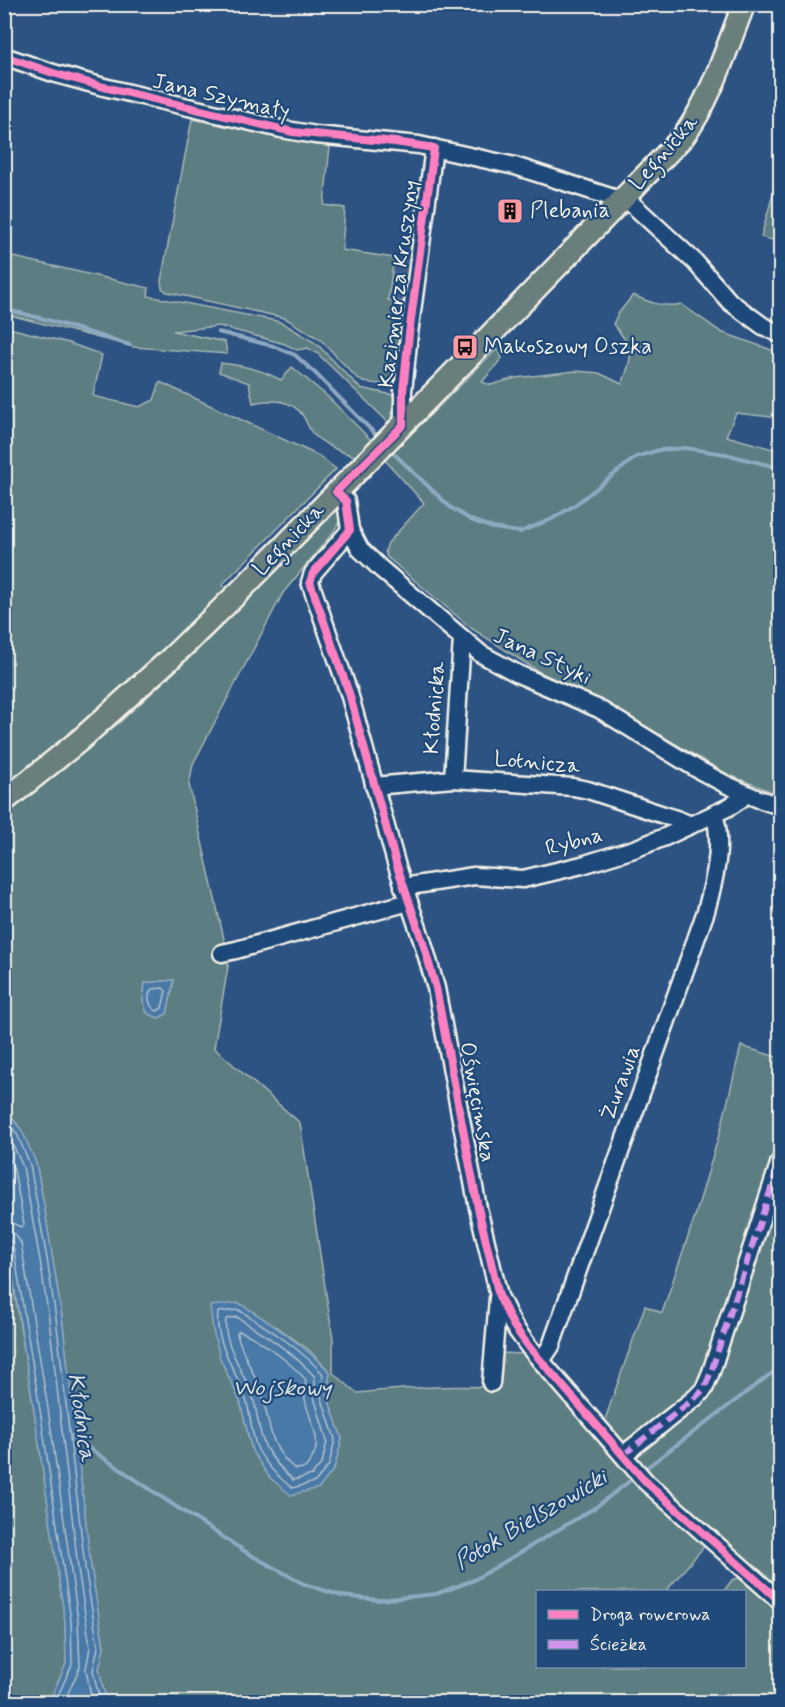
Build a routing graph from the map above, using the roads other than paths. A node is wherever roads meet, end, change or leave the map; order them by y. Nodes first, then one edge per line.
1 (744, 4) edge
2 (4, 56) edge
3 (434, 148) junction
4 (622, 201) junction
5 (780, 334) edge
6 (400, 428) junction
7 (336, 492) junction
8 (350, 530) junction
9 (462, 639) junction
10 (453, 779) junction
11 (374, 786) junction
12 (744, 794) junction
13 (4, 801) edge
14 (780, 806) edge
15 (714, 814) junction
16 (691, 825) junction
17 (406, 895) junction
18 (222, 953) dead end
19 (780, 1161) edge
20 (496, 1282) junction
21 (520, 1336) junction
22 (495, 1342) junction
23 (541, 1361) junction
24 (491, 1383) dead end
25 (628, 1462) junction
26 (780, 1601) edge

1 - 4 main road, Legnicka
2 - 3 street, Jana Szymały
3 - 4 street, Jana Szymały
3 - 6 street, Kazimierza Kruszyny
4 - 5 street, Jana Szymały
4 - 6 main road, Legnicka
6 - 7 main road, Legnicka
7 - 8 street, Jana Styki
7 - 13 main road, Legnicka
8 - 9 street, Jana Styki
8 - 11 street, Oświęcimska
9 - 10 street, Kłodnicka
9 - 12 street, Jana Styki
10 - 11 street, Lotnicza
10 - 16 street, Lotnicza
11 - 17 street, Oświęcimska
12 - 14 street, Jana Styki
12 - 15 street, Rybna
15 - 16 street, Rybna
15 - 23 street, Żurawia
16 - 17 street, Rybna
17 - 18 street, Rybna
17 - 20 street, Oświęcimska
19 - 25 street
20 - 21 street, Oświęcimska
20 - 22 street, Oświęcimska
21 - 22 street
21 - 23 street, Oświęcimska
22 - 24 street, Oświęcimska
23 - 25 street, Oświęcimska
25 - 26 street, Oświęcimska

